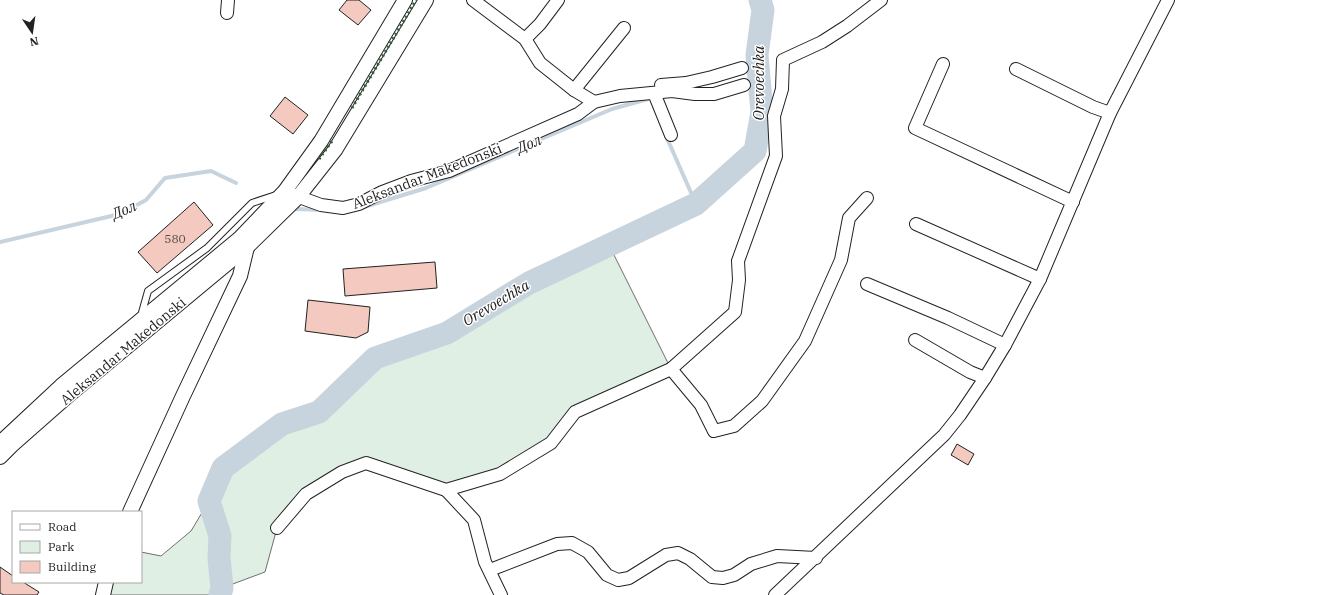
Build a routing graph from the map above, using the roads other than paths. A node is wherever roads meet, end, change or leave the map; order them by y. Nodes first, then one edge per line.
1 (228, 0) edge
2 (405, 0) edge
3 (426, 0) edge
4 (473, 0) edge
5 (558, 0) edge
6 (881, 0) edge
7 (1168, 0) edge
8 (227, 14) dead end
9 (624, 28) dead end
10 (526, 40) junction
11 (943, 64) dead end
12 (742, 68) dead end
13 (1016, 68) dead end
14 (744, 84) dead end
15 (574, 90) junction
16 (654, 93) junction
17 (620, 96) junction
18 (594, 102) junction
19 (1110, 113) junction
20 (671, 135) dead end
21 (285, 192) junction
22 (298, 197) junction
23 (867, 198) dead end
24 (1073, 202) junction
25 (916, 224) dead end
26 (243, 243) junction
27 (1040, 279) junction
28 (867, 284) dead end
29 (140, 320) junction
30 (915, 340) dead end
31 (1004, 346) junction
32 (671, 369) junction
33 (985, 378) junction
34 (0, 443) edge
35 (0, 457) edge
36 (446, 490) junction
37 (130, 511) edge
38 (277, 528) dead end
39 (816, 558) junction
40 (490, 570) junction
41 (106, 583) edge
42 (103, 595) edge
43 (501, 595) edge
44 (775, 595) edge

1 - 8 street
2 - 21 street, Aleksandar Makedonski
3 - 22 street, Aleksandar Makedonski
4 - 10 street
5 - 10 street
6 - 32 street
7 - 19 street
9 - 15 street
10 - 15 street
11 - 24 street
12 - 17 street, Aleksandar Makedonski
13 - 19 street
14 - 16 street, Aleksandar Makedonski
15 - 18 street
16 - 17 street, Aleksandar Makedonski
16 - 20 street
17 - 18 street, Aleksandar Makedonski
18 - 22 street, Aleksandar Makedonski
19 - 24 street
21 - 22 street, Aleksandar Makedonski
21 - 26 street, Aleksandar Makedonski
21 - 29 lane
22 - 26 street, Aleksandar Makedonski
23 - 32 street
24 - 27 street
25 - 27 street
26 - 29 street, Aleksandar Makedonski
26 - 35 street, Aleksandar Makedonski
26 - 37 street
27 - 31 street
28 - 31 street
29 - 34 street, Aleksandar Makedonski
30 - 33 street
31 - 33 street
32 - 36 street
33 - 39 street
36 - 38 street
36 - 40 street
39 - 40 street
39 - 44 street
40 - 43 street
41 - 42 street

